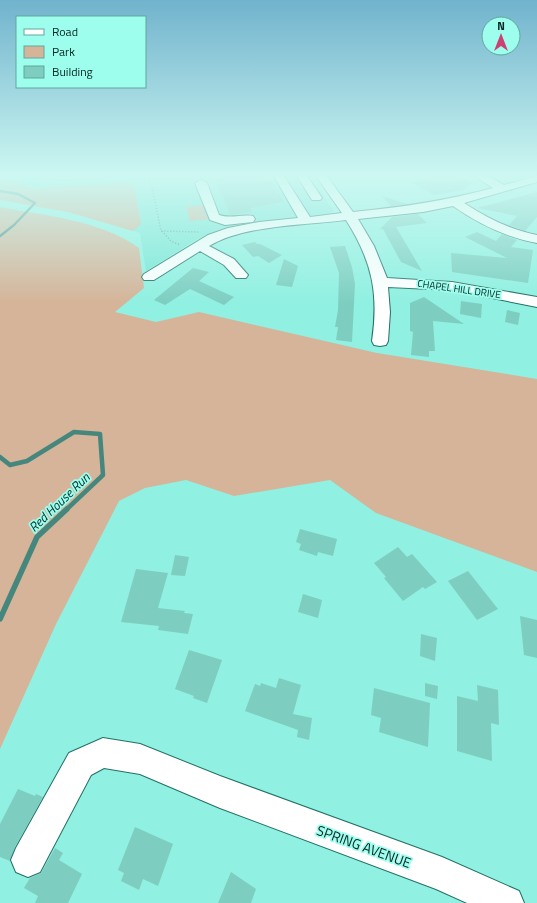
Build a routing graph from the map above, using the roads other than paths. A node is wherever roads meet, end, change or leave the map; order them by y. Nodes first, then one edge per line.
1 (217, 218) edge
2 (282, 218) edge
3 (297, 218) edge
4 (351, 218) edge
5 (481, 218) edge
6 (537, 239) edge
7 (195, 248) junction
8 (241, 275) dead end
9 (149, 277) dead end
10 (380, 282) junction
11 (537, 302) edge
12 (380, 340) dead end
13 (28, 860) dead end
14 (507, 903) edge

1 - 2 street
3 - 7 street
4 - 10 street
5 - 6 street
7 - 8 street
7 - 9 street
10 - 11 street, CHAPEL HILL DRIVE
10 - 12 street
13 - 14 street, SPRING AVENUE

